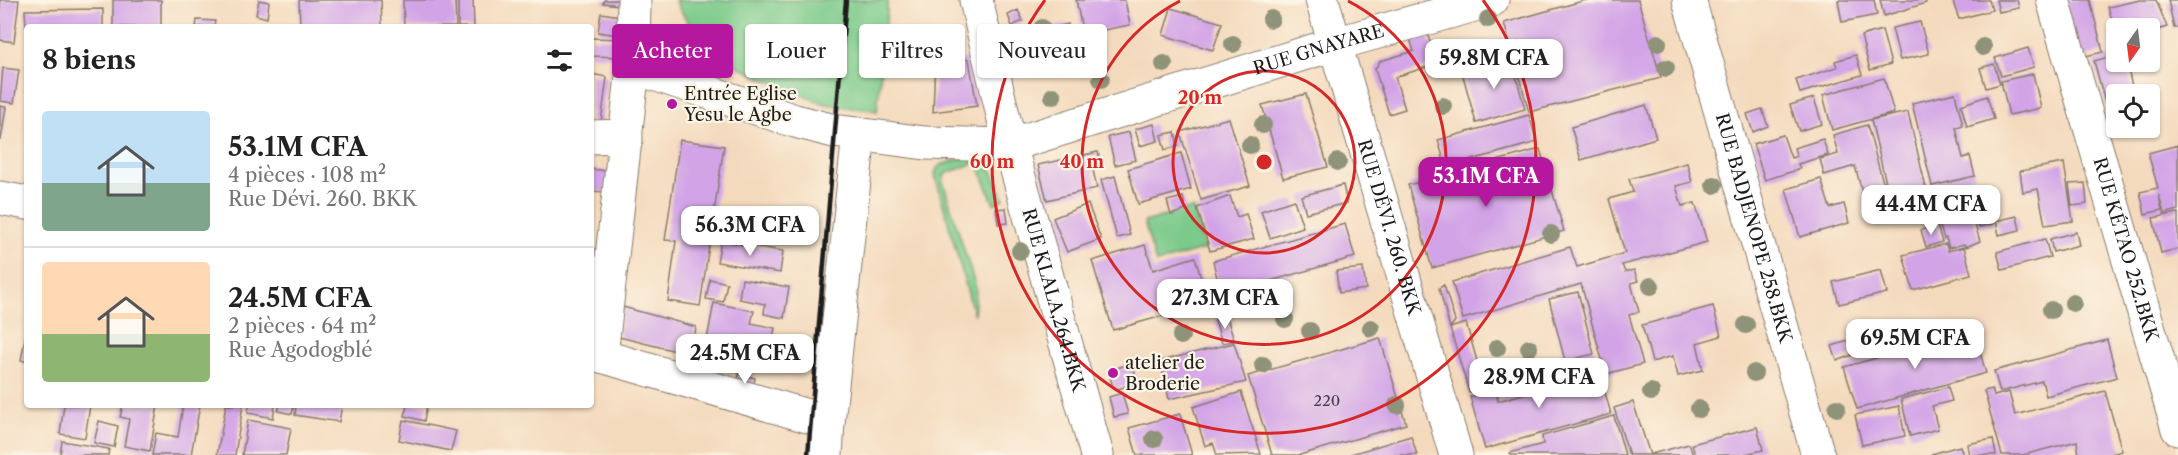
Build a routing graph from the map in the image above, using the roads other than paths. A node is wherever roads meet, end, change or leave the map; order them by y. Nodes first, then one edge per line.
1 (634, 0) edge
2 (976, 0) edge
3 (1322, 0) edge
4 (1492, 0) edge
5 (1689, 0) edge
6 (2053, 0) edge
7 (634, 24) edge
8 (1335, 44) junction
9 (632, 78) edge
10 (668, 78) edge
11 (875, 136) junction
12 (594, 137) edge
13 (626, 140) junction
14 (1010, 145) junction
15 (0, 198) edge
16 (24, 202) edge
17 (596, 355) edge
18 (828, 422) junction
19 (2178, 429) edge
20 (826, 455) edge
21 (1097, 455) edge
22 (1456, 455) edge
23 (1818, 455) edge

1 - 7 street
2 - 14 street, RUE KLALA,264.BKK
3 - 8 street, RUE DÉVI. 260. BKK
4 - 8 street, RUE GNAYARE
5 - 23 street, RUE BADJENOPE 258.BKK
6 - 19 street, RUE KÉTAO 252.BKK
8 - 14 street, RUE GNAYARE
8 - 22 street, RUE DÉVI. 260. BKK
9 - 13 street
10 - 11 street, RUE GNAYARE
11 - 14 street, RUE GNAYARE
11 - 18 street
12 - 13 street
13 - 17 street
14 - 21 street, RUE KLALA,264.BKK
15 - 16 street
17 - 18 street
18 - 20 street

